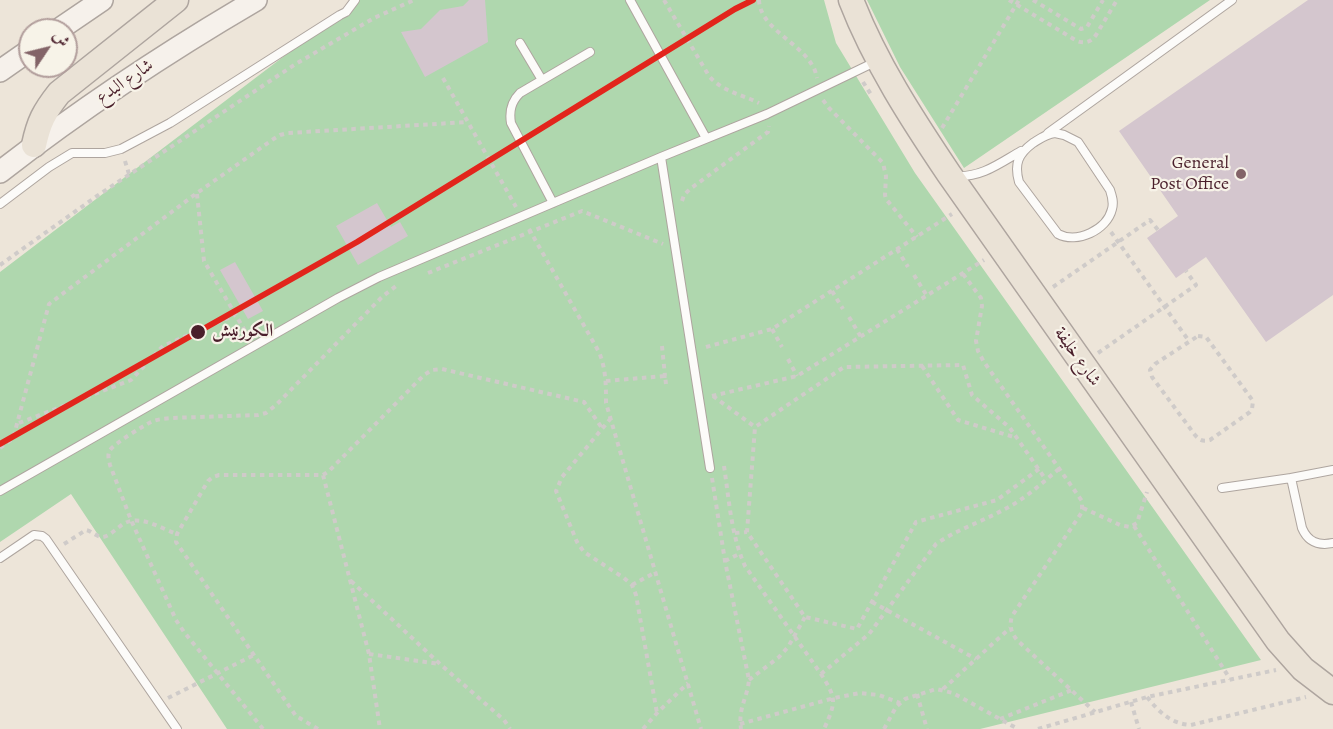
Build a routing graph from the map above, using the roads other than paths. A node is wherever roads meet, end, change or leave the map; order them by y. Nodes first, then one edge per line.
1 (102, 0) edge
2 (176, 0) edge
3 (256, 0) edge
4 (355, 0) edge
5 (630, 0) edge
6 (851, 0) edge
7 (1232, 0) edge
8 (76, 18) edge
9 (520, 43) dead end
10 (590, 52) dead end
11 (18, 58) edge
12 (879, 60) junction
13 (0, 71) edge
14 (542, 80) junction
15 (1046, 134) junction
16 (706, 138) junction
17 (34, 145) junction
18 (1028, 147) junction
19 (661, 157) junction
20 (0, 172) edge
21 (949, 174) junction
22 (553, 203) junction
23 (0, 204) edge
24 (710, 468) road end
25 (1333, 470) edge
26 (1292, 478) junction
27 (1222, 488) dead end
28 (0, 491) edge
29 (1333, 543) edge
30 (0, 558) edge
31 (1333, 692) edge
32 (177, 729) edge

1 - 8 main road
2 - 17 main road
3 - 17 main road, شارع البدع
4 - 23 lane
5 - 16 lane
6 - 12 main road, شارع خليفة
7 - 15 lane
9 - 14 lane
10 - 14 lane
11 - 13 main road
12 - 16 lane
12 - 21 main road, شارع خليفة
14 - 22 lane
15 - 18 lane
15 - 18 lane
16 - 19 lane
17 - 20 main road, شارع البدع
18 - 21 lane
19 - 22 lane
19 - 24 lane
21 - 31 main road, شارع خليفة
22 - 28 lane
25 - 26 lane
26 - 27 lane
26 - 29 lane
30 - 32 lane

